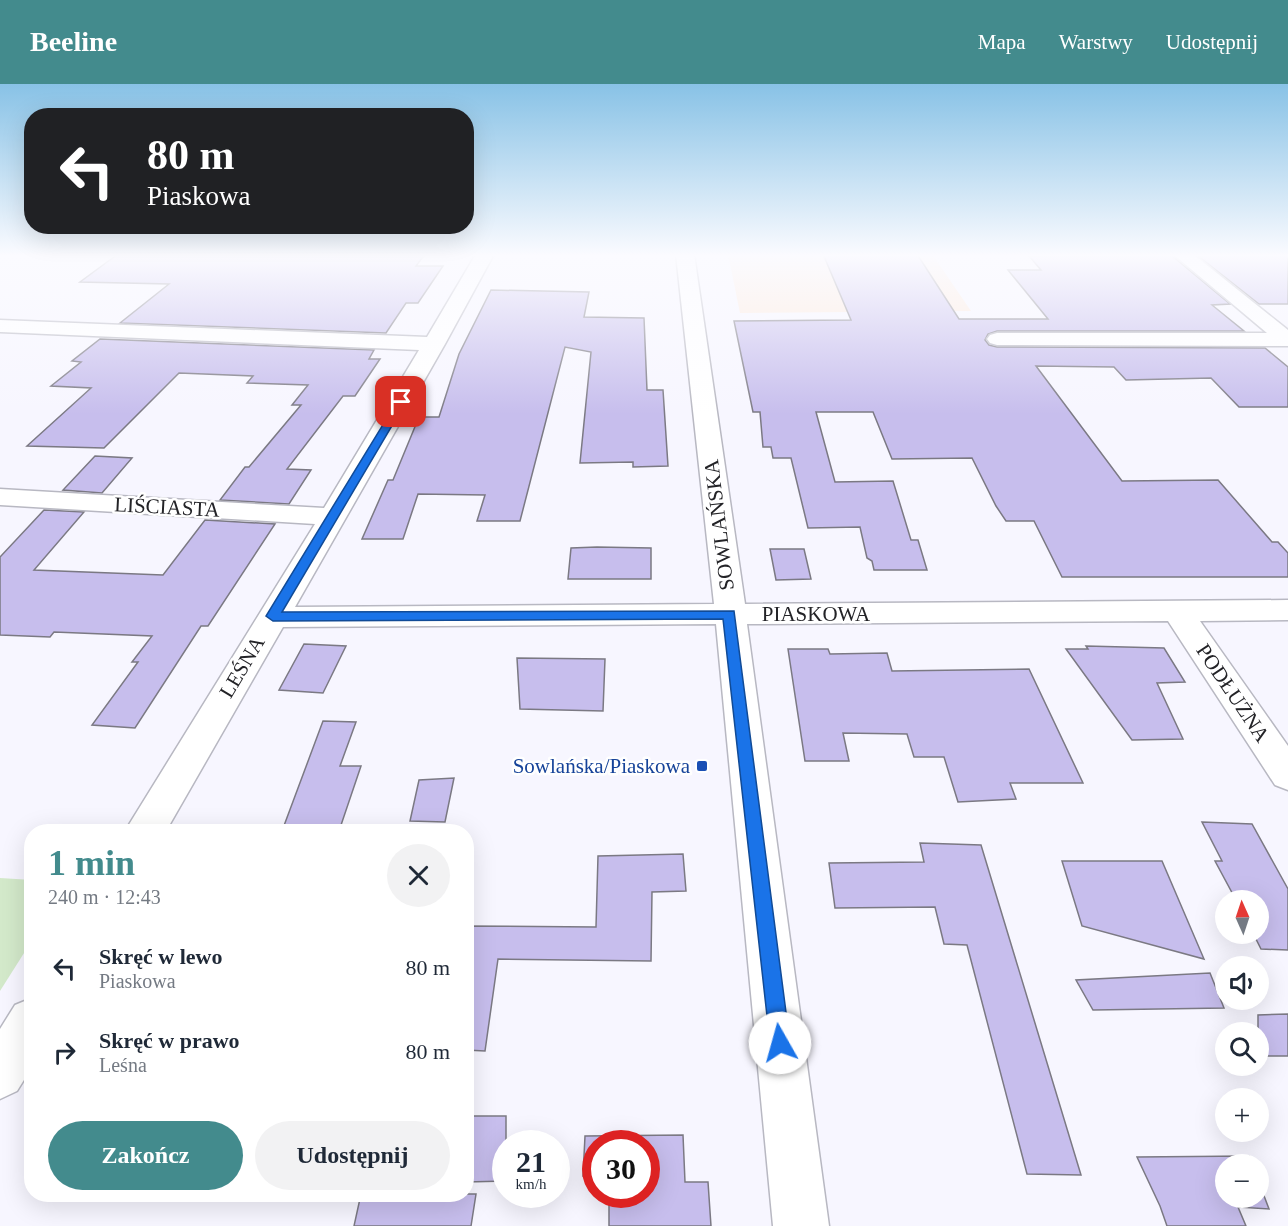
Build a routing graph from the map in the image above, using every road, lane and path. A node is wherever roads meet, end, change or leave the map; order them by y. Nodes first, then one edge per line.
1 (455, 307) edge
2 (692, 307) edge
3 (1248, 307) edge
4 (0, 326) edge
5 (997, 339) dead end
6 (1288, 339) edge
7 (435, 344) junction
8 (0, 497) edge
9 (333, 517) junction
10 (1288, 610) edge
11 (1177, 611) junction
12 (729, 614) junction
13 (273, 616) junction
14 (1288, 775) edge
15 (149, 824) edge
16 (24, 1034) edge
17 (0, 1074) edge
18 (801, 1226) edge

1 - 7 street, LEŚNA
2 - 12 street, SOWLAŃSKA
3 - 6 street
4 - 7 street
5 - 6 street
7 - 9 street, LEŚNA
8 - 9 street, LIŚCIASTA
9 - 13 street, LEŚNA
10 - 11 street, PIASKOWA
11 - 12 street, PIASKOWA
11 - 14 street, PODŁUŻNA
12 - 13 street, PIASKOWA
12 - 18 street, SOWLAŃSKA
13 - 15 street, LEŚNA
16 - 17 street

